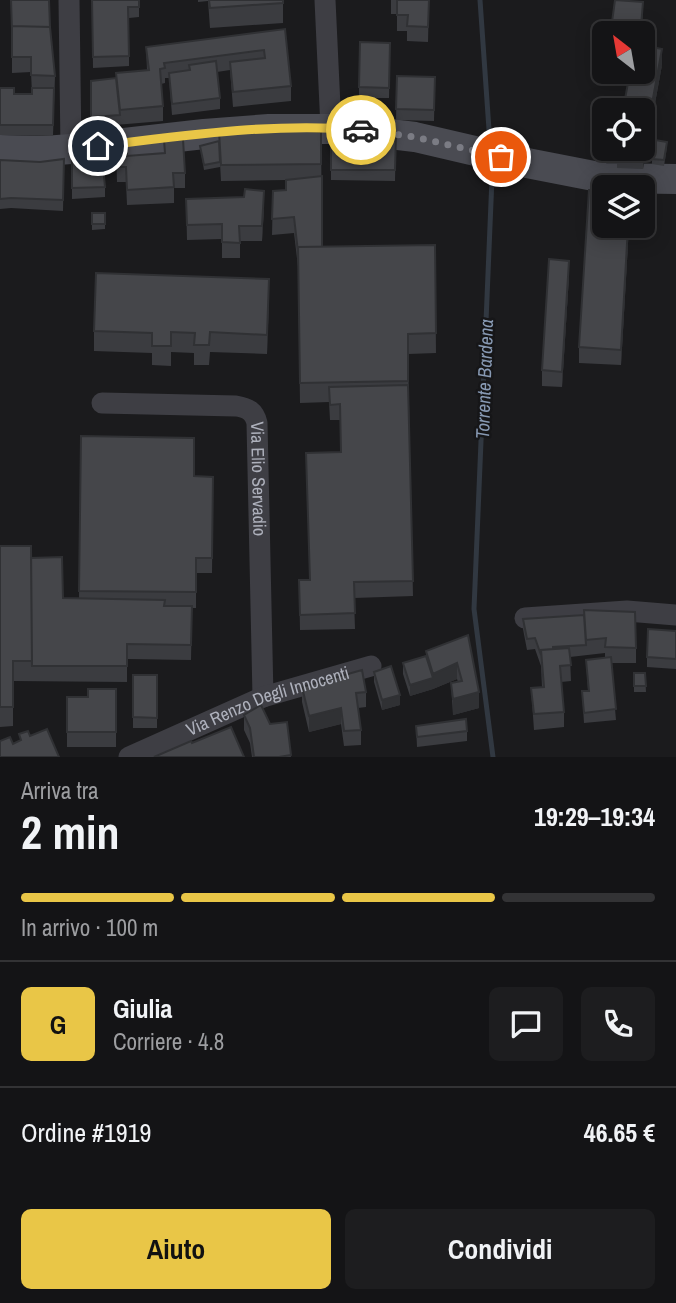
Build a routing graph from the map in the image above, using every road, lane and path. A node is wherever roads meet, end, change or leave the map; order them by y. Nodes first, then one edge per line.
1 (69, 0) edge
2 (325, 0) edge
3 (331, 128) junction
4 (71, 149) junction
5 (0, 150) edge
6 (676, 179) edge
7 (102, 403) dead end
8 (676, 615) edge
9 (525, 618) edge
10 (371, 666) dead end
11 (263, 697) junction
12 (129, 757) edge

1 - 4 street
2 - 3 street
3 - 4 street
3 - 6 street
4 - 5 street
7 - 11 street, Via Elio Servadio
8 - 9 street
10 - 11 street, Via Renzo Degli Innocenti
11 - 12 street, Via Renzo Degli Innocenti

